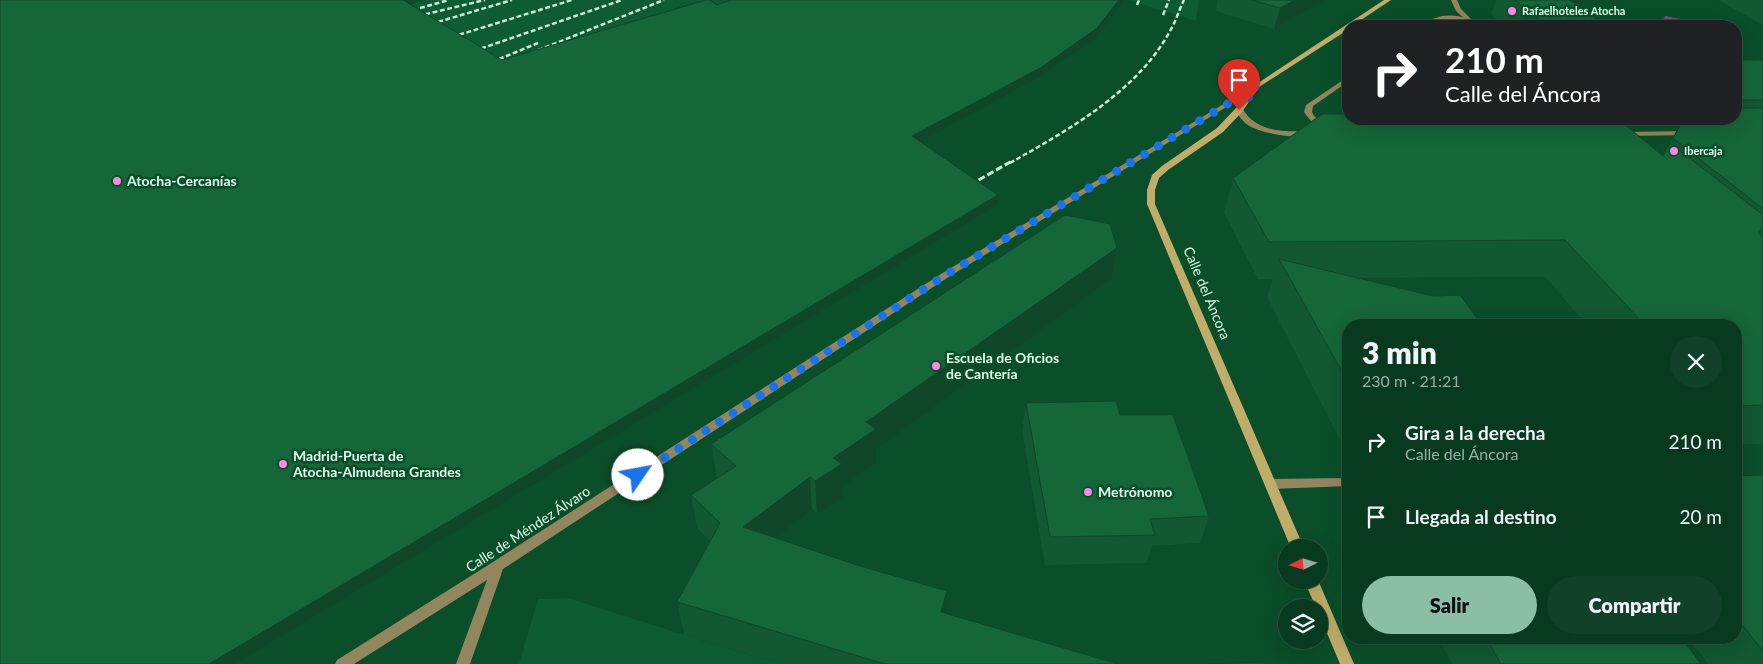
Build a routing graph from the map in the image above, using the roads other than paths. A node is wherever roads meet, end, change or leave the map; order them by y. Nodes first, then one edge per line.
1 (1388, 0) edge
2 (1454, 0) edge
3 (1358, 20) edge
4 (1435, 20) edge
5 (1469, 20) joint
6 (1342, 30) edge
7 (1342, 83) edge
8 (1257, 86) junction
9 (1239, 110) junction
10 (1693, 133) edge
11 (1616, 134) edge
12 (1342, 482) edge
13 (1271, 484) junction
14 (1294, 539) edge
15 (498, 566) junction
16 (1315, 589) edge
17 (342, 664) edge
18 (463, 664) edge
19 (1347, 664) edge

1 - 3 main road, Calle de Méndez Álvaro
2 - 5 street
4 - 5 street
6 - 8 main road, Calle de Méndez Álvaro
7 - 9 street
8 - 9 main road, Calle del Áncora
8 - 15 street, Calle de Méndez Álvaro
9 - 13 main road, Calle del Áncora
10 - 11 street
12 - 13 street
13 - 14 main road, Calle del Áncora
15 - 17 street, Calle de Méndez Álvaro
15 - 18 street
16 - 19 main road

